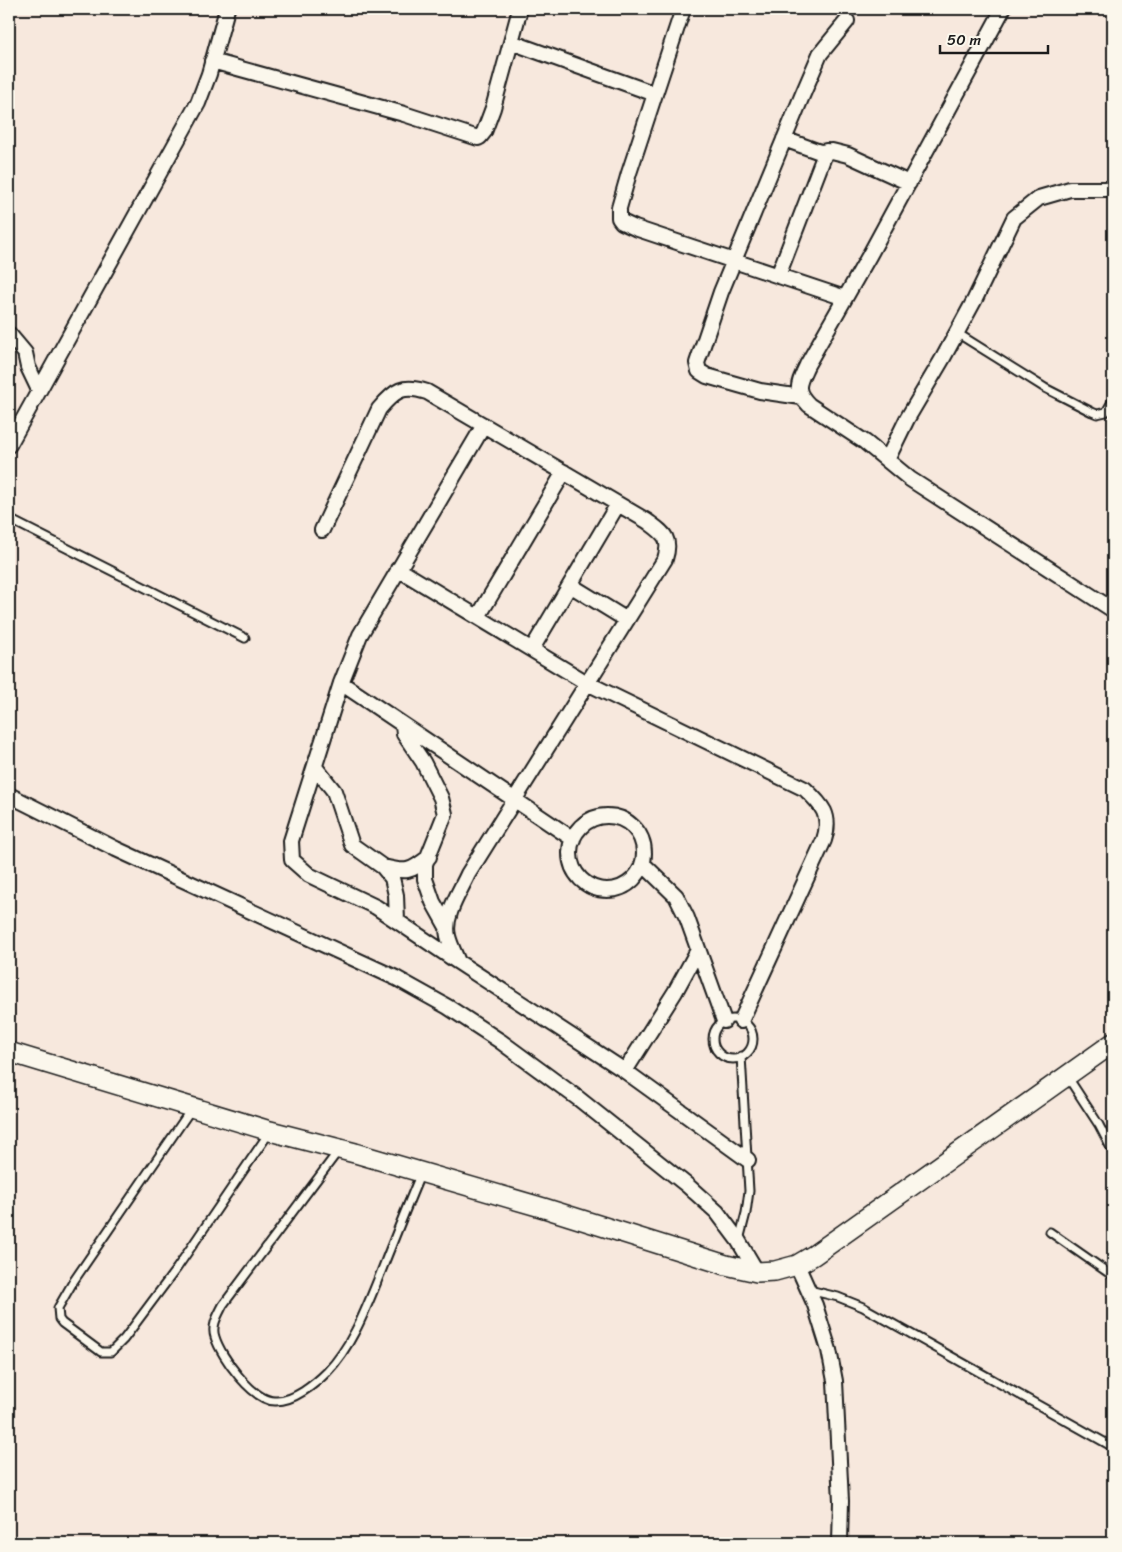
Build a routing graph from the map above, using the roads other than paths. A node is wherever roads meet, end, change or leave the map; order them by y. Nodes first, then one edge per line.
1 (227, 9) edge
2 (520, 9) edge
3 (683, 9) edge
4 (1003, 9) edge
5 (847, 21) dead end
6 (511, 42) junction
7 (212, 61) junction
8 (655, 94) junction
9 (784, 139) junction
10 (826, 152) junction
11 (909, 183) junction
12 (1113, 190) edge
13 (733, 261) junction
14 (778, 276) junction
15 (845, 298) junction
16 (957, 332) junction
17 (9, 334) edge
18 (39, 390) junction
19 (801, 397) junction
20 (1113, 400) edge
21 (484, 426) junction
22 (9, 445) edge
23 (887, 460) junction
24 (564, 472) junction
25 (618, 504) junction
26 (9, 519) edge
27 (322, 530) dead end
28 (398, 569) junction
29 (570, 585) junction
30 (1113, 610) edge
31 (478, 617) junction
32 (627, 620) junction
33 (245, 638) dead end
34 (532, 649) junction
35 (341, 683) junction
36 (587, 683) junction
37 (402, 725) junction
38 (315, 767) junction
39 (9, 795) edge
40 (514, 801) junction
41 (573, 839) junction
42 (429, 856) junction
43 (643, 864) junction
44 (384, 867) junction
45 (397, 921) junction
46 (447, 927) junction
47 (698, 950) junction
48 (458, 962) junction
49 (724, 1021) junction
50 (741, 1021) junction
51 (1113, 1043) edge
52 (9, 1052) edge
53 (741, 1056) junction
54 (625, 1071) junction
55 (1067, 1076) junction
56 (192, 1108) junction
57 (270, 1131) junction
58 (340, 1149) junction
59 (1113, 1152) edge
60 (748, 1160) junction
61 (421, 1172) junction
62 (1050, 1232) dead end
63 (738, 1240) junction
64 (797, 1265) junction
65 (758, 1272) junction
66 (1113, 1276) edge
67 (808, 1290) junction
68 (1113, 1447) edge
69 (840, 1543) edge

1 - 7 street
2 - 6 street
3 - 8 street
4 - 11 street
5 - 9 street
6 - 7 street
6 - 8 street
7 - 18 street
8 - 13 street
9 - 10 street
9 - 13 street
10 - 11 street
10 - 14 street
11 - 15 street
12 - 16 street
13 - 14 street
13 - 19 street
14 - 15 street
15 - 19 street
16 - 20 lane
16 - 23 street
17 - 18 street
18 - 22 street
19 - 23 street
21 - 24 street
21 - 27 street
21 - 28 street
23 - 30 street
24 - 25 street
24 - 31 street
25 - 29 street
25 - 32 street
26 - 33 lane
28 - 31 street
28 - 35 street
29 - 32 street
29 - 34 street
31 - 34 street
32 - 36 street
34 - 36 street
35 - 37 street
35 - 38 street
36 - 40 street
36 - 50 street
37 - 40 street
37 - 42 street
38 - 44 street
38 - 45 street
39 - 63 street
40 - 41 street
40 - 46 street
41 - 43 street
41 - 43 street
42 - 44 street
42 - 46 street
43 - 47 street
44 - 45 street
45 - 48 street
46 - 48 street
47 - 49 street
47 - 54 street
48 - 54 street
49 - 50 lane
49 - 53 lane
50 - 53 lane
51 - 55 street
52 - 56 street
53 - 60 lane
54 - 60 street
55 - 59 lane
55 - 64 street
56 - 57 street
56 - 57 lane
57 - 58 street
58 - 61 street
58 - 61 lane
60 - 63 lane
61 - 65 street
62 - 66 lane
63 - 65 street
64 - 65 street
64 - 67 street
67 - 68 lane
67 - 69 street

